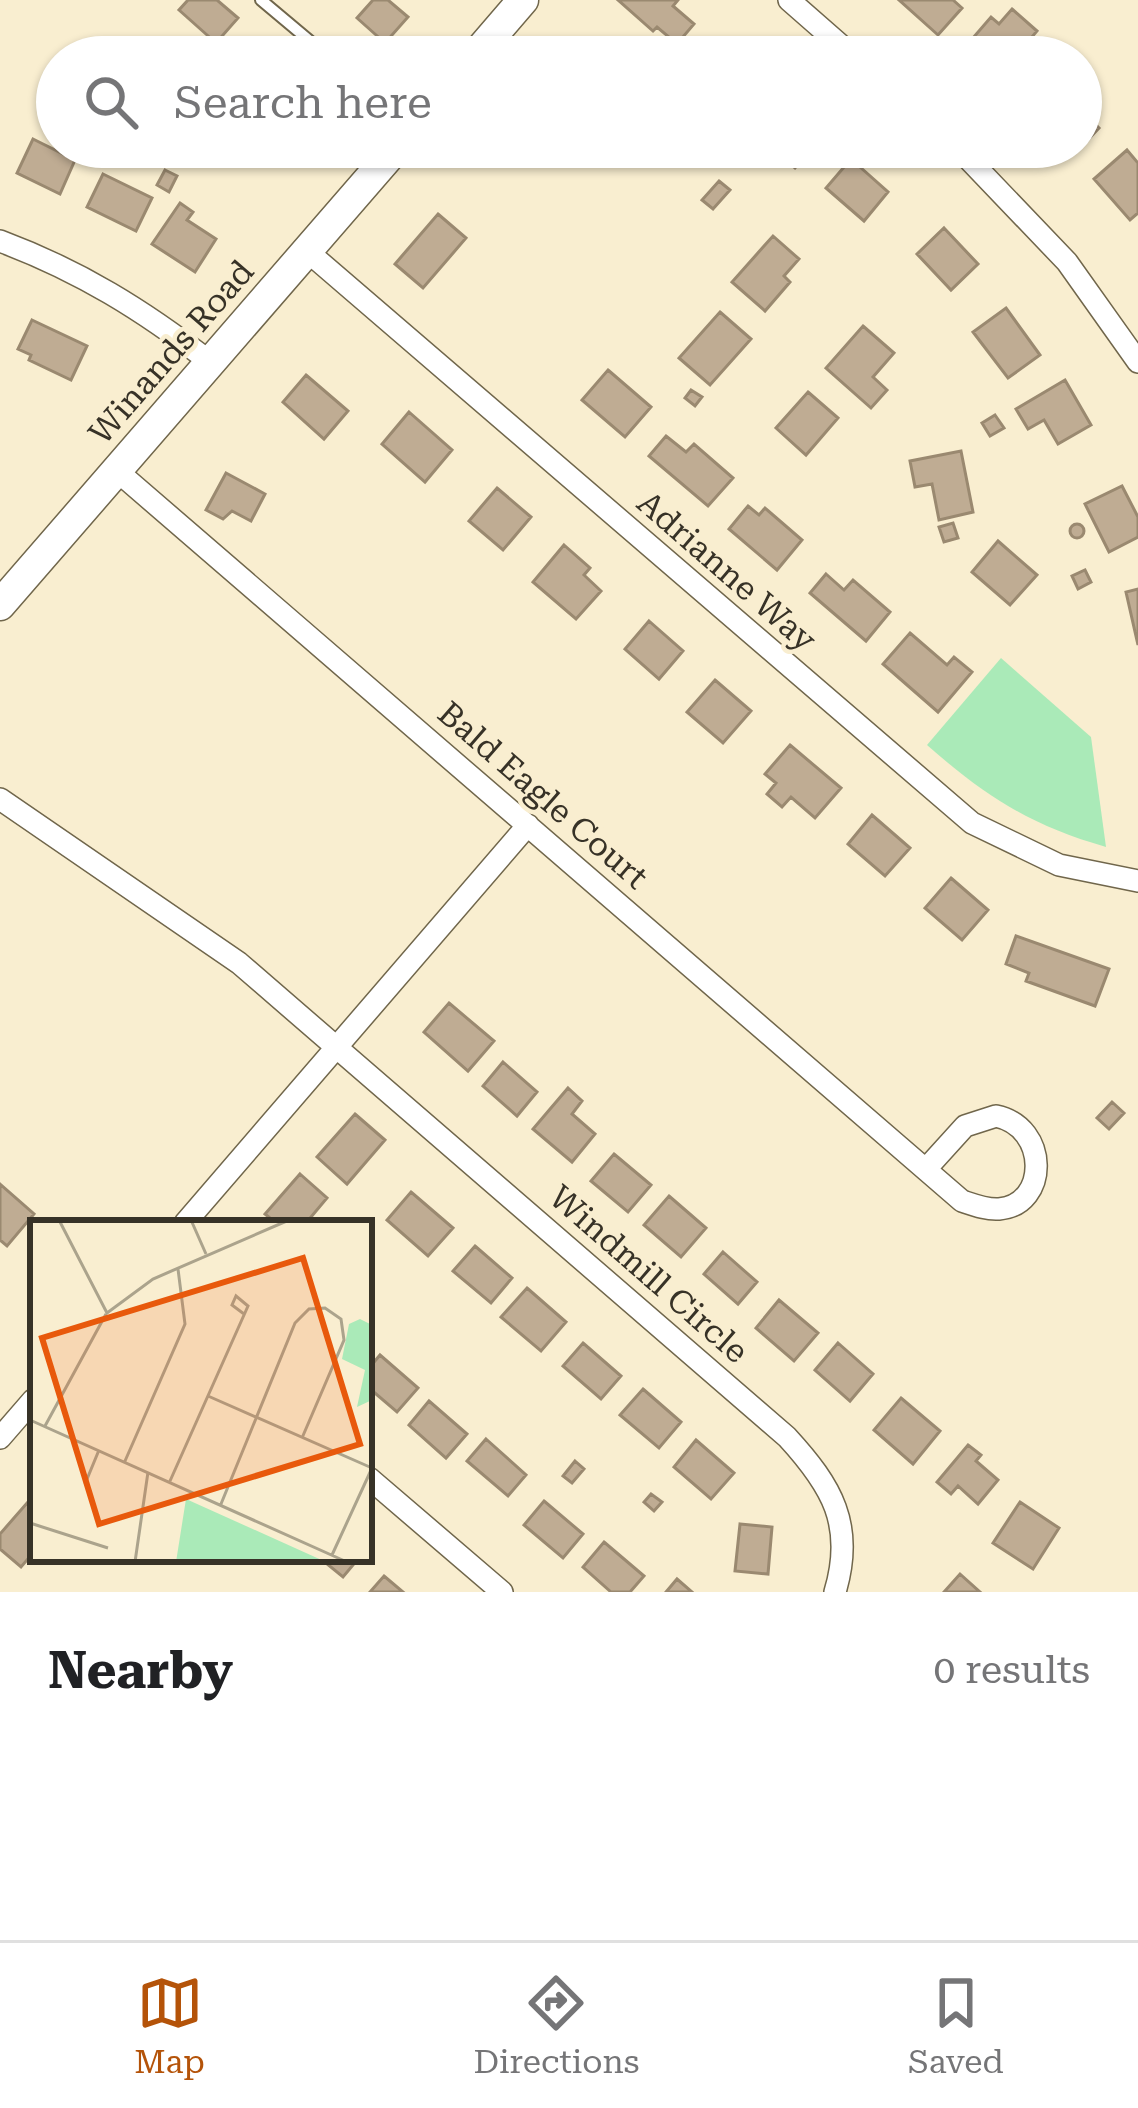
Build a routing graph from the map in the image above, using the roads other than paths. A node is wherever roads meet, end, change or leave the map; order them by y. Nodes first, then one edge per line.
1 (261, 0) edge
2 (523, 0) edge
3 (789, 0) edge
4 (304, 36) edge
5 (492, 36) edge
6 (830, 36) edge
7 (379, 168) edge
8 (977, 168) edge
9 (0, 241) edge
10 (307, 251) junction
11 (210, 362) junction
12 (1138, 362) edge
13 (116, 470) junction
14 (0, 605) edge
15 (0, 799) edge
16 (527, 825) junction
17 (1138, 880) edge
18 (337, 1047) junction
19 (926, 1169) junction
20 (188, 1220) edge
21 (30, 1403) edge
22 (0, 1438) edge
23 (372, 1481) edge
24 (502, 1592) edge
25 (836, 1592) edge

1 - 4 lane
2 - 5 street
3 - 6 street
7 - 10 street, Winands Road
8 - 12 street
9 - 11 street
10 - 11 street, Winands Road
10 - 17 street, Adrianne Way
11 - 13 street, Winands Road
13 - 14 street, Winands Road
13 - 16 street, Bald Eagle Court
15 - 18 street, Windmill Circle
16 - 18 street
16 - 19 street, Bald Eagle Court
18 - 20 street
18 - 25 street, Windmill Circle
19 - 19 street, Bald Eagle Court
21 - 22 street
23 - 24 street

